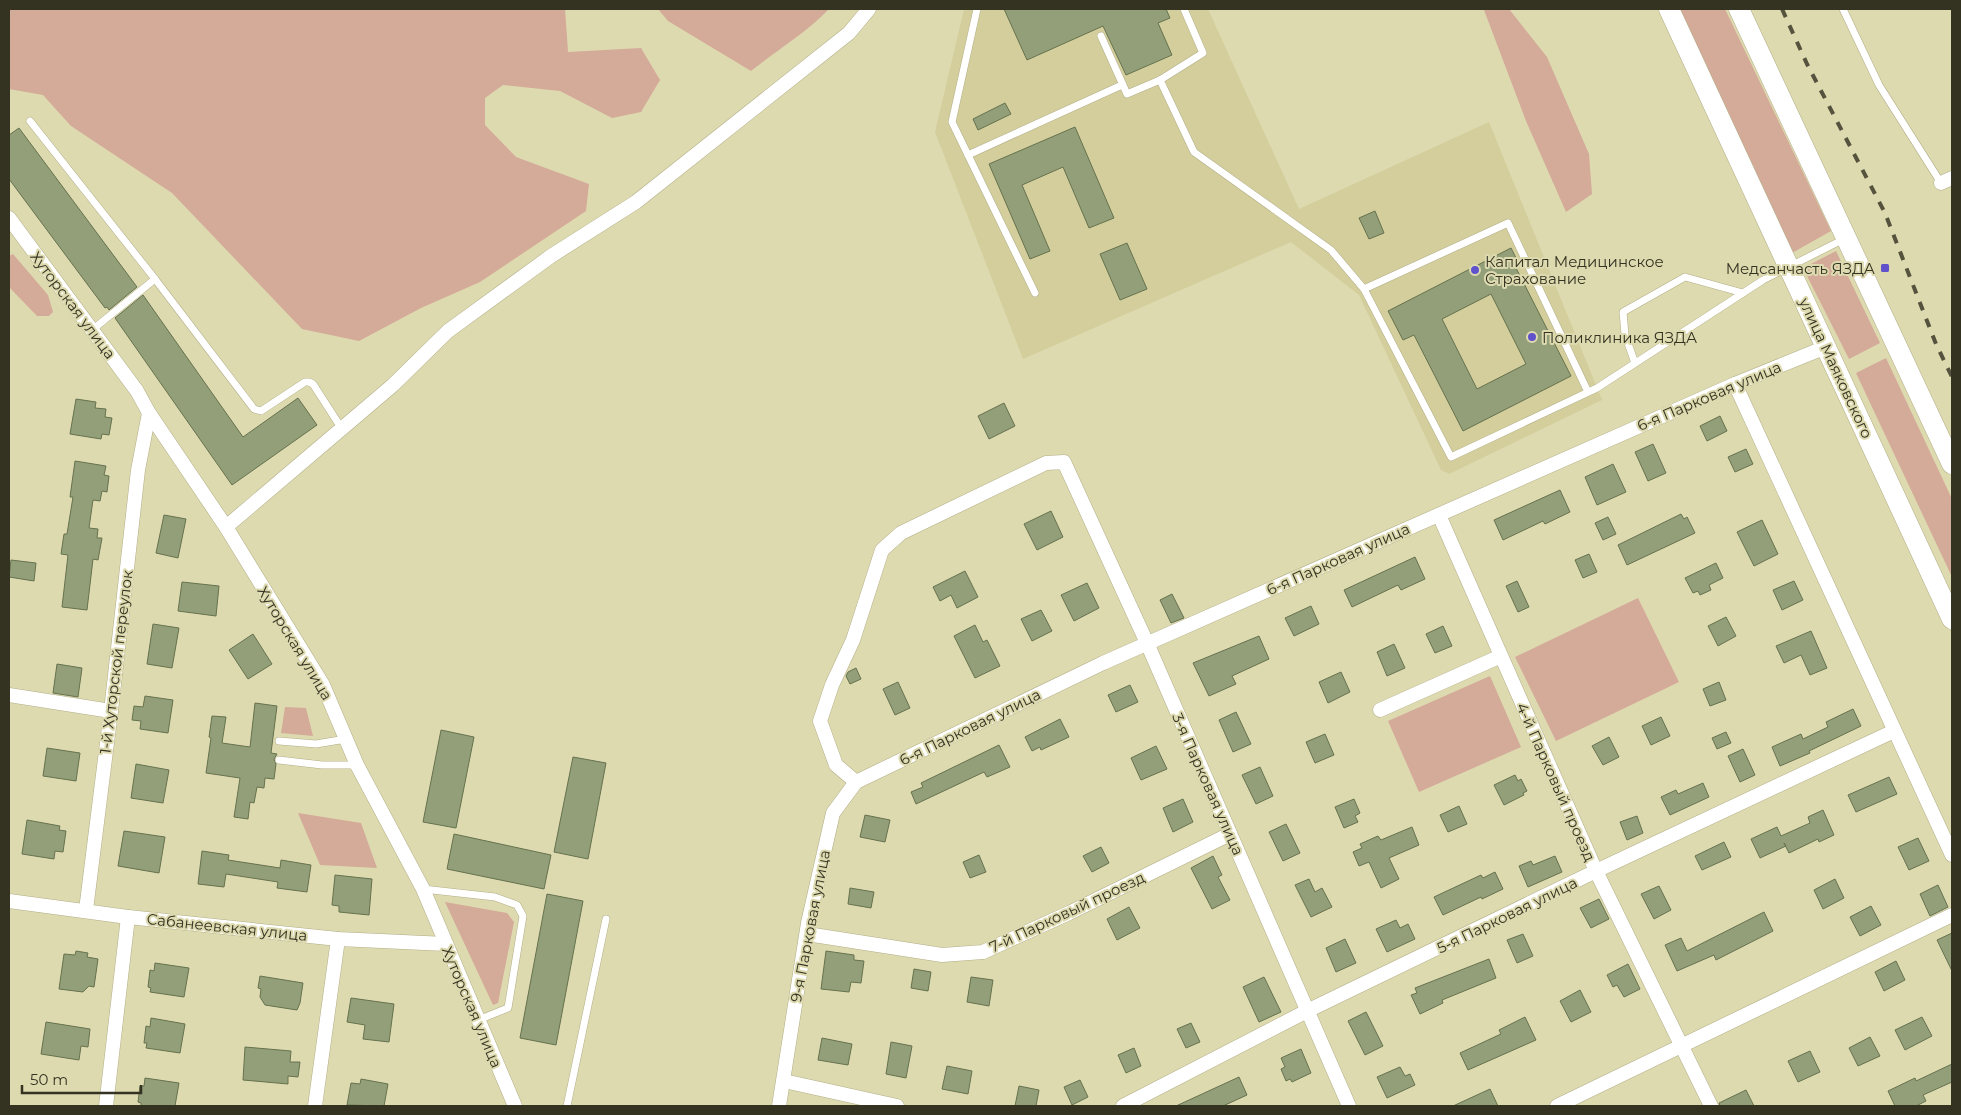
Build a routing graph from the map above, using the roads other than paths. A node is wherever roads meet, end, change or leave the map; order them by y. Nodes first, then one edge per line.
1 (869, 9) edge
2 (977, 9) edge
3 (1184, 9) edge
4 (1669, 9) edge
5 (1739, 9) edge
6 (1843, 9) edge
7 (1101, 36) dead end
8 (1160, 80) junction
9 (1122, 84) junction
10 (30, 121) dead end
11 (968, 155) junction
12 (1947, 181) edge
13 (9, 218) edge
14 (1847, 237) junction
15 (1789, 266) junction
16 (155, 279) junction
17 (1364, 289) junction
18 (1035, 293) dead end
19 (1743, 293) junction
20 (92, 330) junction
21 (1826, 346) junction
22 (1635, 363) junction
23 (1735, 384) junction
24 (1588, 392) junction
25 (149, 414) junction
26 (342, 429) junction
27 (1952, 464) edge
28 (1439, 515) junction
29 (226, 527) junction
30 (1952, 619) edge
31 (1147, 643) junction
32 (1501, 656) junction
33 (9, 695) edge
34 (112, 710) junction
35 (1380, 710) dead end
36 (1894, 731) junction
37 (346, 739) junction
38 (279, 740) dead end
39 (279, 760) dead end
40 (357, 765) junction
41 (856, 782) junction
42 (1230, 834) junction
43 (1952, 855) edge
44 (1596, 871) junction
45 (423, 889) junction
46 (9, 901) edge
47 (86, 910) junction
48 (1952, 915) edge
49 (128, 916) junction
50 (606, 919) dead end
51 (807, 934) junction
52 (338, 939) junction
53 (446, 944) junction
54 (1307, 1011) junction
55 (477, 1021) junction
56 (1680, 1045) junction
57 (784, 1081) junction
58 (106, 1106) edge
59 (315, 1106) edge
60 (515, 1106) edge
61 (566, 1106) edge
62 (779, 1106) edge
63 (897, 1106) edge
64 (1123, 1106) edge
65 (1348, 1106) edge
66 (1557, 1106) edge
67 (1711, 1106) edge

1 - 26 street
2 - 11 lane
3 - 8 lane
4 - 15 main road, улица Маяковского
5 - 14 main road
6 - 12 lane
7 - 9 lane
8 - 9 lane
8 - 17 lane
9 - 11 lane
10 - 16 lane
11 - 18 lane
13 - 20 street, Хуторская улица
14 - 15 lane
14 - 27 main road
15 - 19 lane
15 - 21 main road, улица Маяковского
16 - 20 lane
16 - 26 lane
17 - 24 lane
17 - 24 lane
19 - 22 lane
19 - 22 lane
20 - 25 street, Хуторская улица
21 - 23 street, 6-я Парковая улица
21 - 30 main road, улица Маяковского
22 - 24 lane
23 - 28 street, 6-я Парковая улица
23 - 36 street
25 - 29 street, Хуторская улица
25 - 34 street, 1-й Хуторской переулок
26 - 29 street
28 - 31 street, 6-я Парковая улица
28 - 32 street, 4-й Парковый проезд
29 - 37 street, Хуторская улица
31 - 41 street, 6-я Парковая улица
31 - 41 street, 3-я Парковая улица
31 - 42 street, 3-я Парковая улица
32 - 35 street
32 - 44 street, 4-й Парковый проезд
33 - 34 street
34 - 47 street, 1-й Хуторской переулок
36 - 43 street
36 - 44 street, 5-я Парковая улица
37 - 38 lane
37 - 40 street, Хуторская улица
39 - 40 lane
40 - 45 street, Хуторская улица
41 - 51 street, 9-я Парковая улица
42 - 51 street, 7-й Парковый проезд
42 - 54 street, 3-я Парковая улица
44 - 54 street, 5-я Парковая улица
44 - 56 street, 4-й Парковый проезд
45 - 53 street, Хуторская улица
45 - 55 lane
46 - 47 street, Сабанеевская улица
47 - 49 street, Сабанеевская улица
48 - 56 street
49 - 52 street, Сабанеевская улица
49 - 58 street
50 - 61 lane
51 - 57 street, 9-я Парковая улица
52 - 53 street, Сабанеевская улица
52 - 59 street
53 - 55 street, Хуторская улица
54 - 64 street, 5-я Парковая улица
54 - 65 street, 3-я Парковая улица
55 - 60 street, Хуторская улица
56 - 66 street
56 - 67 street, 4-й Парковый проезд
57 - 62 street, 9-я Парковая улица
57 - 63 street

